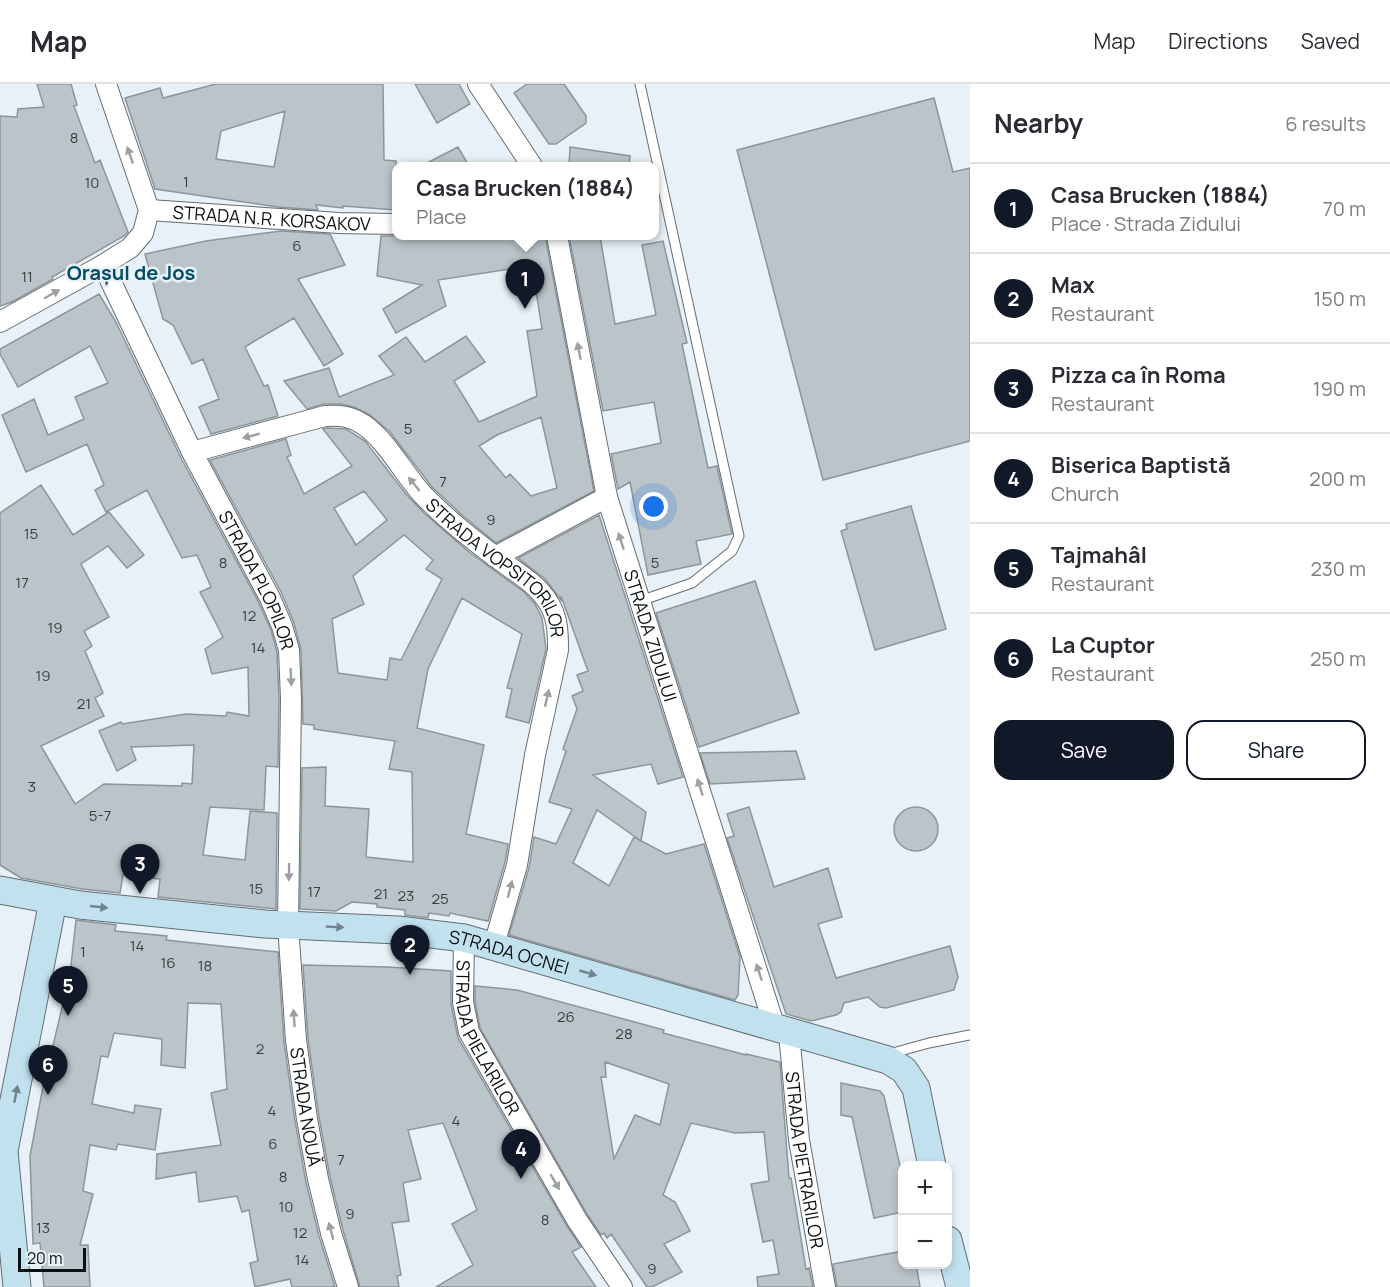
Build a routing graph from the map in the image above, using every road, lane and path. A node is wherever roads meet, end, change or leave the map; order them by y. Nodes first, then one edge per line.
1 (106, 84) edge
2 (478, 84) edge
3 (640, 84) edge
4 (529, 162) edge
5 (657, 162) edge
6 (659, 171) edge
7 (149, 210) junction
8 (392, 224) edge
9 (558, 240) edge
10 (102, 265) junction
11 (0, 322) edge
12 (192, 452) junction
13 (607, 497) junction
14 (495, 557) junction
15 (640, 601) junction
16 (0, 890) edge
17 (54, 901) junction
18 (288, 925) junction
19 (464, 938) junction
20 (494, 945) junction
21 (782, 1031) junction
22 (970, 1035) edge
23 (878, 1057) junction
24 (2, 1145) edge
25 (931, 1161) edge
26 (7, 1254) edge
27 (952, 1256) edge
28 (16, 1287) edge
29 (348, 1287) edge
30 (622, 1287) edge
31 (825, 1287) edge
32 (960, 1287) edge

7 -> 1 street
2 - 4 street
3 - 5 lane
6 - 15 lane
7 - 8 street, STRADA N.R. KORSAKOV
7 - 10 street
13 -> 9 street, STRADA ZIDULUI
11 -> 10 street
10 - 12 street, STRADA PLOPILOR
14 -> 12 street, STRADA VOPSITORILOR
12 -> 18 street, STRADA PLOPILOR
13 - 14 street
15 -> 13 street, STRADA ZIDULUI
20 -> 14 street, STRADA VOPSITORILOR
21 -> 15 street, STRADA ZIDULUI
16 - 17 street, STRADA OCNEI
17 -> 18 street, STRADA OCNEI
24 -> 17 street
18 -> 19 street, STRADA OCNEI
29 -> 18 street, STRADA NOUĂ
19 - 20 street, STRADA OCNEI
19 -> 30 street, STRADA PIELARILOR
20 -> 21 street, STRADA OCNEI
21 - 23 street, STRADA OCNEI
21 - 31 street, STRADA PIETRARILOR
22 - 23 lane
23 - 25 street, STRADA OCNEI
24 - 26 street
26 - 28 street
27 - 32 street

